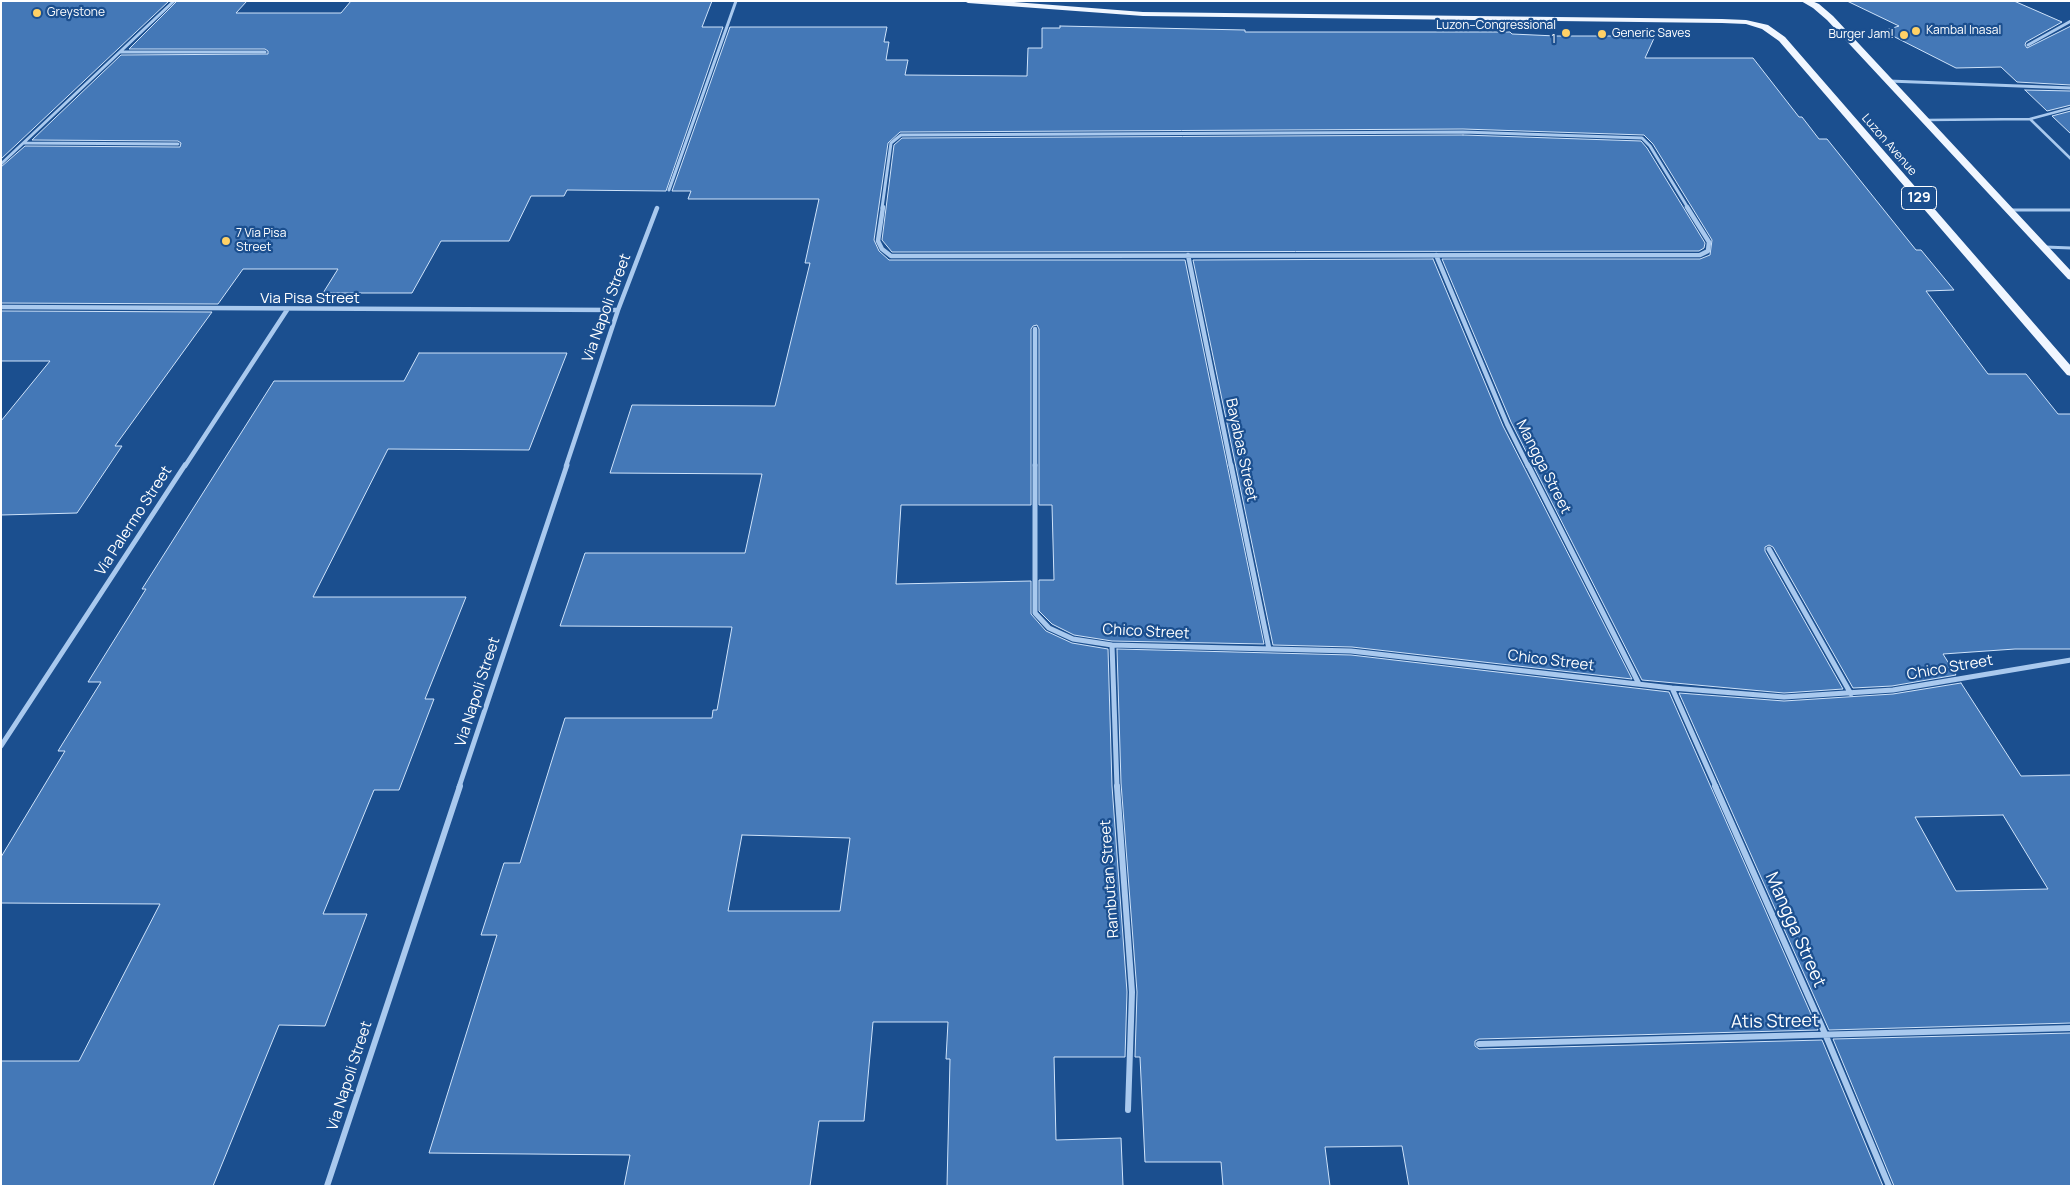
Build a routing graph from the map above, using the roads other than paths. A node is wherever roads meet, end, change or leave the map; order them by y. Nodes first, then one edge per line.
1 (174, 1) edge
2 (736, 1) edge
3 (968, 1) edge
4 (1805, 1) edge
5 (2071, 21) edge
6 (2028, 45) dead end
7 (121, 52) junction
8 (265, 52) dead end
9 (1886, 81) junction
10 (2071, 88) edge
11 (2071, 108) edge
12 (2030, 119) junction
13 (1924, 120) junction
14 (24, 143) junction
15 (178, 144) dead end
16 (2071, 159) edge
17 (1, 164) edge
18 (668, 190) dead end
19 (657, 208) dead end
20 (2007, 210) junction
21 (2071, 210) edge
22 (2043, 247) junction
23 (2071, 248) edge
24 (1188, 255) junction
25 (1436, 255) junction
26 (2071, 278) edge
27 (1, 307) edge
28 (287, 310) junction
29 (618, 310) junction
30 (1035, 330) dead end
31 (2071, 373) edge
32 (1769, 549) dead end
33 (1112, 646) junction
34 (1269, 649) junction
35 (2071, 660) edge
36 (1639, 684) junction
37 (1672, 688) junction
38 (1851, 694) junction
39 (1, 746) edge
40 (2071, 1028) edge
41 (1826, 1036) junction
42 (1479, 1044) dead end
43 (1128, 1110) dead end
44 (327, 1186) edge
45 (1889, 1186) edge

1 - 7 street
2 - 18 street
3 - 31 main road, Luzon Avenue / 129
4 - 9 main road
5 - 6 street
7 - 8 street
7 - 14 street
9 - 10 street
9 - 13 main road
11 - 12 lane
12 - 13 lane
12 - 16 lane
13 - 20 main road
14 - 15 street
14 - 17 street
19 - 29 street, Via Napoli Street
20 - 21 lane
20 - 22 main road
22 - 23 lane
22 - 26 main road
24 - 25 street
24 - 25 street
24 - 34 street, Bayabas Street
25 - 36 street, Mangga Street
27 - 28 street, Via Pisa Street
28 - 29 street, Via Pisa Street
28 - 39 street, Via Palermo Street
29 - 44 street, Via Napoli Street
30 - 33 street, Chico Street
32 - 38 street
33 - 34 street, Chico Street
33 - 43 street, Rambutan Street
34 - 36 street, Chico Street
35 - 38 street, Chico Street
36 - 37 street, Chico Street
37 - 38 street, Chico Street
37 - 41 street, Mangga Street
40 - 41 street, Atis Street
41 - 42 street, Atis Street
41 - 45 street, Mangga Street

